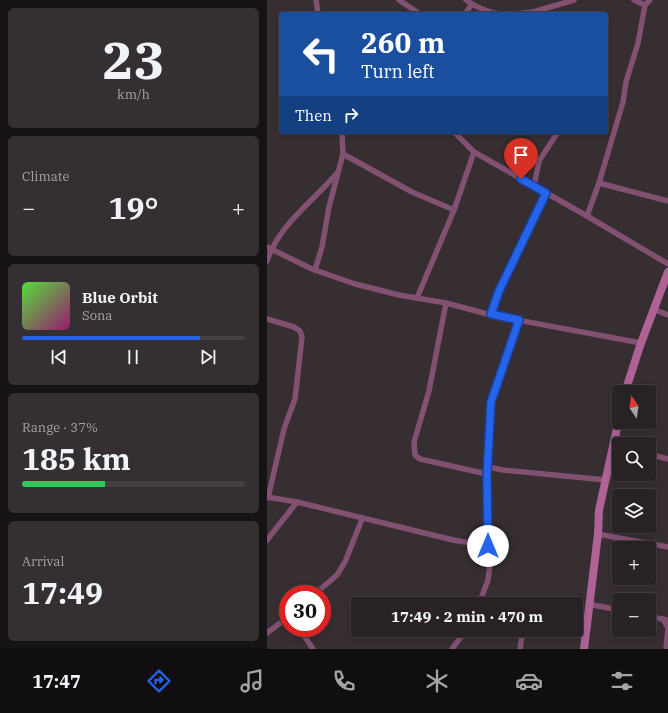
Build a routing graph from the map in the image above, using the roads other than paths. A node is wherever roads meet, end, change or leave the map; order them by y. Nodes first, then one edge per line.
1 (316, 0) edge
2 (399, 0) edge
3 (466, 0) edge
4 (574, 0) edge
5 (634, 0) edge
6 (650, 0) edge
7 (552, 3) edge
8 (472, 4) junction
9 (645, 5) junction
10 (318, 12) edge
11 (418, 12) edge
12 (466, 12) edge
13 (487, 12) edge
14 (533, 12) edge
15 (342, 134) edge
16 (456, 134) edge
17 (557, 134) edge
18 (474, 152) junction
19 (343, 154) junction
20 (338, 172) junction
21 (599, 183) junction
22 (534, 186) junction
23 (546, 193) junction
24 (668, 201) edge
25 (454, 210) junction
26 (587, 216) junction
27 (269, 248) edge
28 (267, 261) edge
29 (668, 264) edge
30 (315, 270) junction
31 (668, 272) edge
32 (417, 298) junction
33 (446, 303) junction
34 (653, 309) junction
35 (491, 314) junction
36 (668, 315) edge
37 (267, 319) edge
38 (519, 320) junction
39 (641, 343) junction
40 (627, 385) edge
41 (656, 456) edge
42 (668, 459) edge
43 (612, 460) edge
44 (487, 467) junction
45 (487, 474) junction
46 (606, 480) junction
47 (267, 498) edge
48 (297, 502) junction
49 (362, 519) junction
50 (598, 534) junction
51 (267, 540) edge
52 (488, 546) junction
53 (668, 547) edge
54 (325, 585) edge
55 (482, 597) edge
56 (589, 604) junction
57 (612, 609) edge
58 (656, 617) edge
59 (666, 619) edge
60 (279, 624) edge
61 (267, 633) edge
62 (585, 636) joint
63 (305, 637) edge
64 (462, 637) edge
65 (522, 637) edge
66 (455, 648) edge
67 (313, 649) edge
68 (520, 649) edge
69 (584, 649) edge
70 (666, 649) edge

1 - 10 street
2 - 11 street
3 - 8 street
4 - 7 street
5 - 9 street
6 - 9 street
7 - 14 street
8 - 12 street
8 - 13 street
9 - 21 street
15 - 19 street
16 - 18 street
17 - 22 street
18 - 22 street
18 - 25 street
19 - 20 street
19 - 25 street
20 - 27 street
20 - 30 street
21 - 24 street
21 - 26 street
22 - 23 street
23 - 26 street
23 - 35 street
25 - 32 street
26 - 29 street
27 - 28 street
27 - 30 street
30 - 32 street
31 - 34 street
32 - 33 street
33 - 35 street
33 - 45 street
34 - 36 street
34 - 39 street
35 - 38 street
37 - 47 street
38 - 39 street
38 - 44 street
39 - 40 street
41 - 42 street
43 - 46 street
44 - 45 street
44 - 46 street
45 - 52 street
46 - 50 street
47 - 48 street
48 - 49 street
48 - 51 street
49 - 52 street
49 - 54 street
50 - 53 street
50 - 56 street
52 - 55 street
56 - 57 street
56 - 62 street
58 - 59 street
59 - 70 street
60 - 61 street
62 - 69 street
63 - 67 street
64 - 66 street
65 - 68 street

